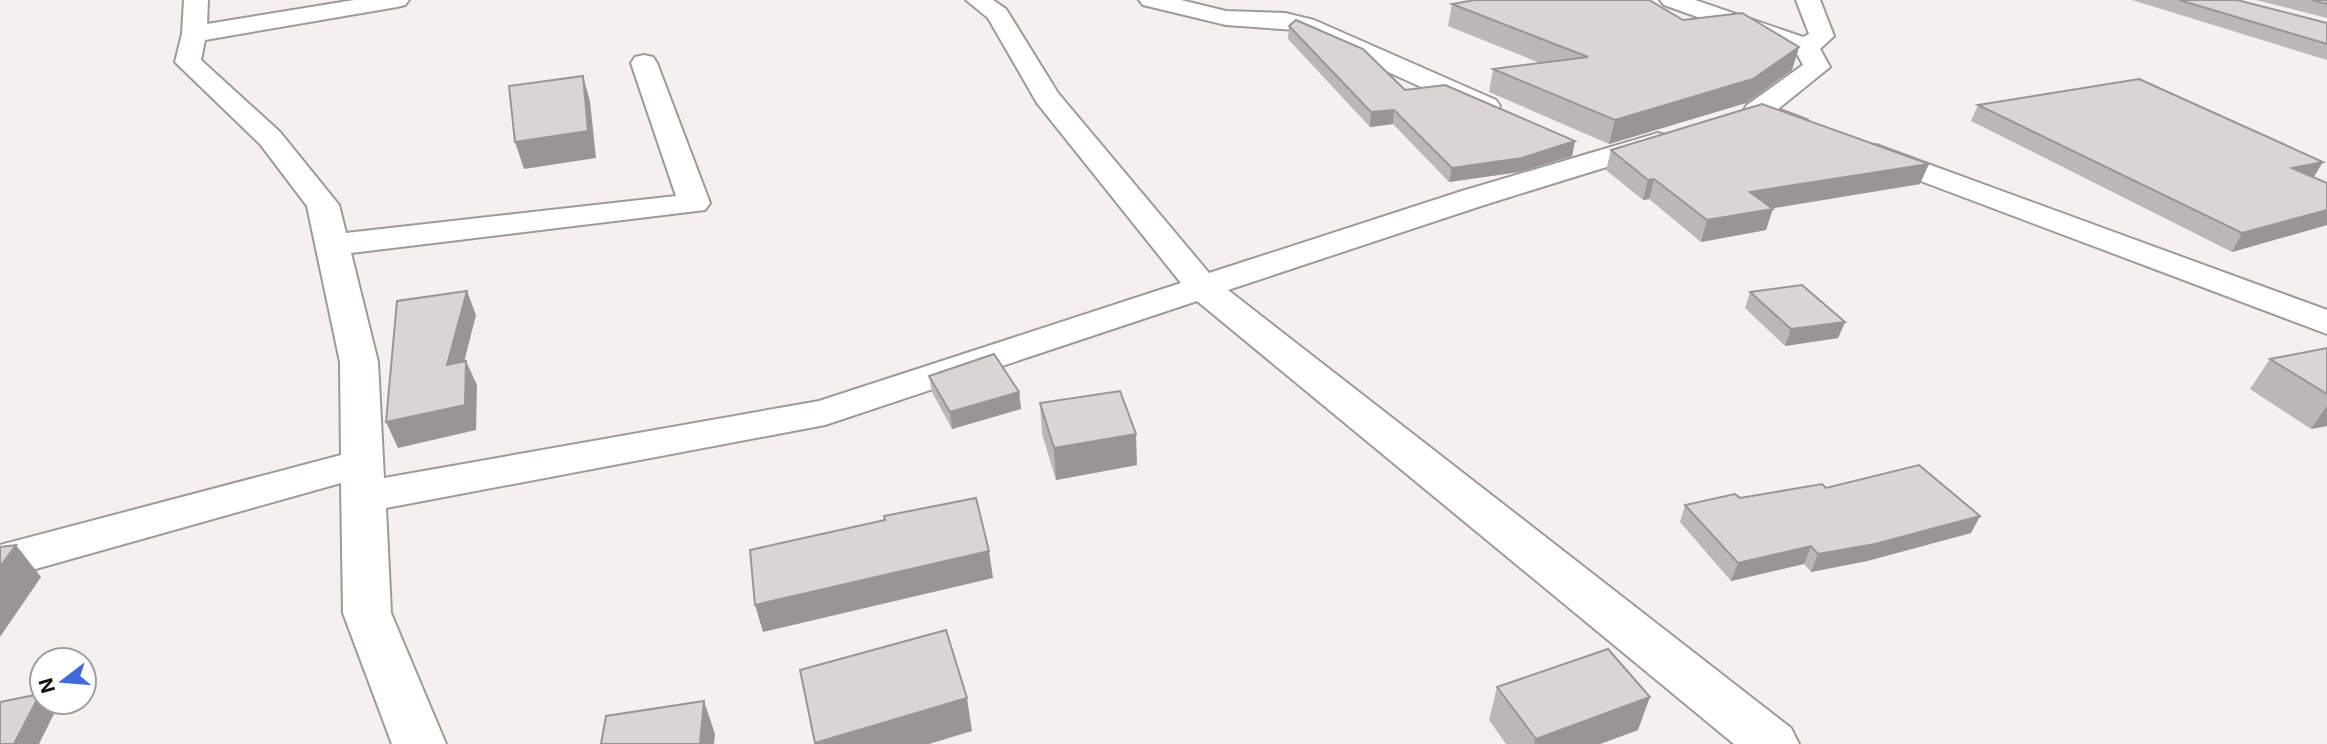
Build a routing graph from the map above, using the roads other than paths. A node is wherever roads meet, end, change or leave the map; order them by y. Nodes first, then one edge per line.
1 (397, 0) edge
2 (978, 0) edge
3 (1151, 0) edge
4 (1672, 0) edge
5 (1808, 0) edge
6 (195, 17) edge
7 (1806, 47) junction
8 (644, 63) dead end
9 (1508, 115) edge
10 (1681, 135) edge
11 (1570, 141) edge
12 (1607, 157) junction
13 (331, 244) junction
14 (1203, 288) junction
15 (2327, 323) edge
16 (362, 480) junction
17 (0, 562) edge
18 (419, 744) edge
19 (1772, 744) edge

1 - 6 street
2 - 14 street
3 - 9 street
4 - 7 street
5 - 7 street
6 - 13 street
7 - 15 street
8 - 13 street
10 - 12 street
11 - 12 street
12 - 14 street
13 - 16 street
14 - 16 street
14 - 19 street
16 - 17 street
16 - 18 street

